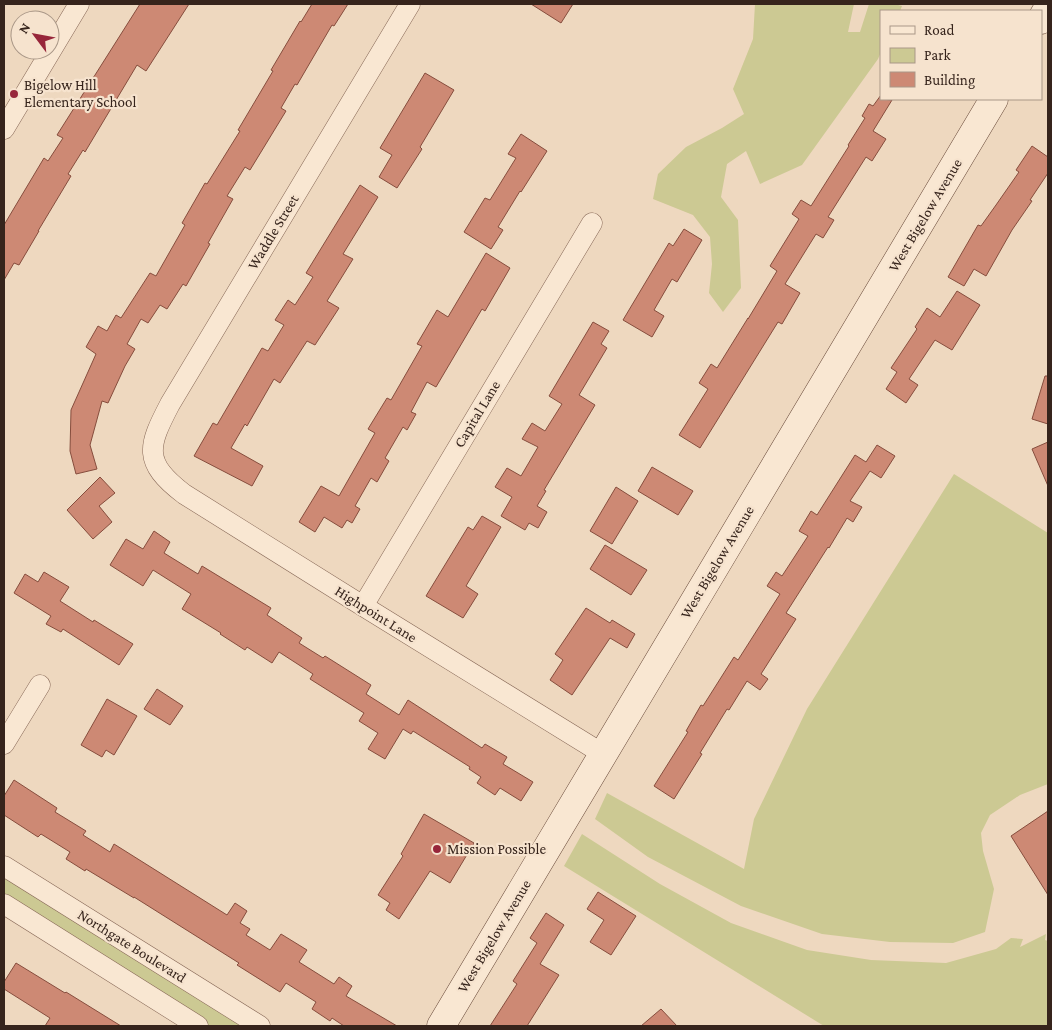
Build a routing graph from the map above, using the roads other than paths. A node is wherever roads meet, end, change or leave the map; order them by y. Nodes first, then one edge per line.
1 (79, 4) edge
2 (410, 4) edge
3 (993, 100) edge
4 (4, 129) edge
5 (592, 222) dead end
6 (156, 466) joint
7 (363, 606) junction
8 (40, 685) dead end
9 (4, 744) edge
10 (603, 754) junction
11 (4, 866) edge
12 (4, 904) edge
13 (198, 1026) edge
14 (260, 1026) edge
15 (440, 1026) edge

1 - 4 street
2 - 6 street, Waddle Street
3 - 10 main road, West Bigelow Avenue
5 - 7 street, Capital Lane
6 - 7 street, Highpoint Lane
7 - 10 street, Highpoint Lane
8 - 9 street
10 - 15 main road, West Bigelow Avenue
11 - 14 street, Northgate Boulevard
12 - 13 street

